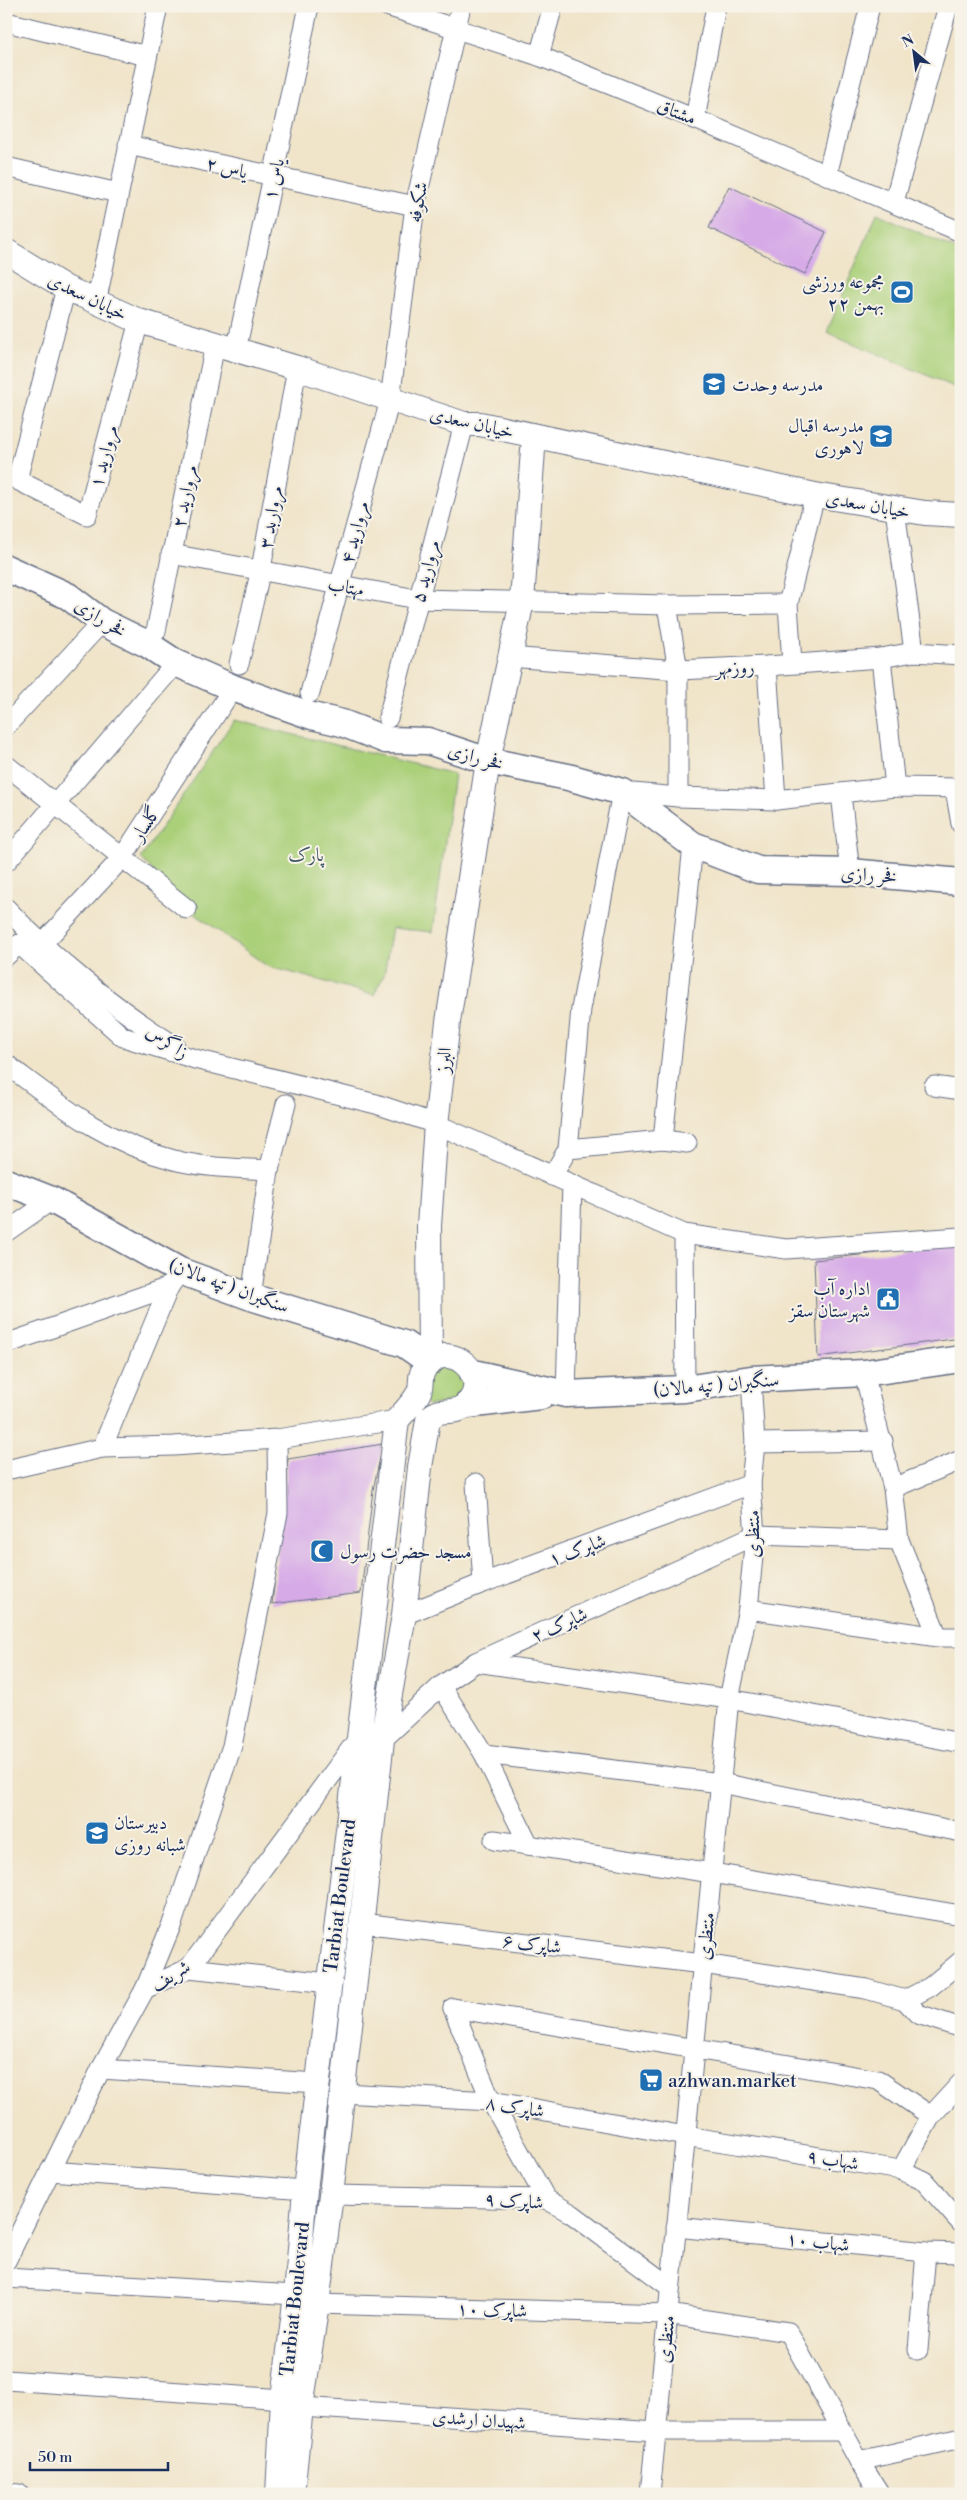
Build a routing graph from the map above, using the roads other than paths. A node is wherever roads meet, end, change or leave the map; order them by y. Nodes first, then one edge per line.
1 (158, 6) edge
2 (309, 6) edge
3 (387, 6) edge
4 (461, 6) edge
5 (553, 6) edge
6 (716, 6) edge
7 (870, 6) edge
8 (948, 6) edge
9 (425, 12) edge
10 (6, 22) edge
11 (456, 30) junction
12 (147, 56) junction
13 (539, 56) junction
14 (695, 118) junction
15 (128, 145) junction
16 (6, 167) edge
17 (827, 175) junction
18 (274, 178) junction
19 (118, 194) junction
20 (894, 202) junction
21 (415, 206) junction
22 (961, 232) edge
23 (6, 252) edge
24 (66, 288) junction
25 (96, 303) junction
26 (139, 321) junction
27 (226, 348) junction
28 (297, 368) junction
29 (390, 400) junction
30 (464, 424) junction
31 (534, 436) junction
32 (815, 495) junction
33 (895, 509) junction
34 (961, 515) edge
35 (171, 554) junction
36 (261, 569) junction
37 (9, 574) edge
38 (339, 586) junction
39 (417, 599) junction
40 (522, 601) junction
41 (788, 604) junction
42 (667, 605) junction
43 (102, 622) junction
44 (146, 644) junction
45 (914, 652) junction
46 (961, 655) edge
47 (510, 657) junction
48 (881, 658) junction
49 (176, 663) junction
50 (792, 663) junction
51 (767, 666) junction
52 (678, 670) junction
53 (236, 676) junction
54 (310, 693) dead end
55 (388, 718) dead end
56 (6, 726) edge
57 (488, 761) junction
58 (6, 765) edge
59 (894, 788) junction
60 (958, 789) edge
61 (622, 792) junction
62 (841, 794) junction
63 (678, 797) junction
64 (776, 800) junction
65 (55, 804) junction
66 (961, 824) edge
67 (693, 845) junction
68 (122, 858) junction
69 (6, 862) edge
70 (850, 872) junction
71 (961, 882) edge
72 (6, 908) edge
73 (187, 909) dead end
74 (41, 945) junction
75 (12, 950) edge
76 (195, 1059) junction
77 (6, 1064) edge
78 (934, 1086) dead end
79 (961, 1090) edge
80 (286, 1104) dead end
81 (436, 1124) junction
82 (663, 1140) junction
83 (687, 1143) dead end
84 (568, 1149) junction
85 (269, 1170) junction
86 (552, 1176) junction
87 (6, 1182) edge
88 (572, 1184) junction
89 (52, 1200) junction
90 (6, 1232) edge
91 (684, 1234) junction
92 (961, 1237) edge
93 (174, 1279) junction
94 (251, 1297) junction
95 (6, 1344) edge
96 (961, 1359) edge
97 (430, 1362) junction
98 (473, 1373) junction
99 (864, 1374) junction
100 (751, 1379) junction
101 (685, 1389) junction
102 (420, 1392) junction
103 (566, 1394) junction
104 (467, 1405) junction
105 (439, 1412) junction
106 (397, 1420) junction
107 (277, 1440) junction
108 (883, 1441) junction
109 (755, 1444) junction
110 (102, 1448) junction
111 (961, 1460) edge
112 (6, 1470) edge
113 (476, 1483) dead end
114 (751, 1484) junction
115 (893, 1488) junction
116 (755, 1535) junction
117 (899, 1540) junction
118 (483, 1583) junction
119 (748, 1609) junction
120 (404, 1615) junction
121 (938, 1637) junction
122 (961, 1637) edge
123 (476, 1662) junction
124 (441, 1686) junction
125 (729, 1699) junction
126 (358, 1739) junction
127 (382, 1740) junction
128 (961, 1743) edge
129 (484, 1754) junction
130 (721, 1783) junction
131 (961, 1832) edge
132 (494, 1840) dead end
133 (529, 1845) junction
134 (712, 1873) junction
135 (961, 1915) edge
136 (362, 1923) junction
137 (961, 1961) edge
138 (703, 1964) junction
139 (188, 1968) junction
140 (329, 1982) junction
141 (145, 1989) junction
142 (905, 2000) junction
143 (961, 2028) edge
144 (694, 2050) junction
145 (101, 2069) junction
146 (961, 2082) edge
147 (317, 2083) junction
148 (342, 2093) junction
149 (491, 2101) junction
150 (931, 2116) junction
151 (685, 2136) junction
152 (901, 2170) junction
153 (50, 2171) junction
154 (305, 2190) junction
155 (331, 2195) junction
156 (546, 2199) junction
157 (961, 2223) edge
158 (676, 2227) junction
159 (926, 2252) junction
160 (961, 2253) edge
161 (6, 2260) edge
162 (6, 2278) edge
163 (670, 2287) junction
164 (296, 2295) junction
165 (318, 2304) junction
166 (667, 2314) junction
167 (918, 2350) dead end
168 (6, 2380) edge
169 (292, 2403) junction
170 (656, 2431) junction
171 (843, 2431) junction
172 (961, 2438) edge
173 (859, 2461) junction
174 (6, 2493) edge
175 (19, 2494) edge
176 (278, 2494) edge
177 (292, 2494) edge
178 (650, 2494) edge
179 (880, 2494) edge

1 - 12 street
2 - 18 street, یاس ۱
3 - 9 street, مشتاق
4 - 11 street, شکوفه
5 - 13 street
6 - 14 street
7 - 17 street
8 - 20 street
9 - 11 street, مشتاق
10 - 12 street
11 - 13 street, مشتاق
11 - 21 street, شکوفه
12 - 15 street
13 - 14 street, مشتاق
14 - 17 street, مشتاق
15 - 18 street, یاس ۲
15 - 19 street
16 - 19 street
17 - 20 street, مشتاق
18 - 21 street, یاس ۲
18 - 27 street, یاس ۱
19 - 25 street
20 - 22 street, مشتاق
21 - 29 street, شکوفه
23 - 24 street, خیابان سعدی
24 - 25 street, خیابان سعدی
24 - 26 street, مروارید ۱
25 - 26 street, خیابان سعدی
26 - 27 street, خیابان سعدی
27 - 28 street, خیابان سعدی
27 - 35 street, مروارید ۲
28 - 29 street, خیابان سعدی
28 - 36 street, مرواربد ۳
29 - 30 street, خیابان سعدی
29 - 38 street, مروارید ۴
30 - 31 street, خیابان سعدی
30 - 39 street, مروارید ۵
31 - 32 street, خیابان سعدی
31 - 40 street, البرز
32 - 33 street, خیابان سعدی
32 - 41 street
33 - 34 street, خیابان سعدی
33 - 45 street
35 - 36 street, مهتاب
35 - 44 street, مروارید ۲
36 - 38 street, مهتاب
36 - 53 street, مرواربد ۳
37 - 43 main road, فخر رازی
38 - 39 street, مهتاب
38 - 54 street, مروارید ۴
39 - 40 street, مهتاب
39 - 55 street, مروارید ۵
40 - 42 street, مهتاب
40 - 47 street, البرز
41 - 42 street, مهتاب
41 - 50 street
42 - 52 street
43 - 44 main road, فخر رازی
43 - 56 street
44 - 49 main road, فخر رازی
45 - 46 street, روزمهر
45 - 48 street, روزمهر
47 - 52 street, روزمهر
47 - 57 street, البرز
48 - 50 street, روزمهر
48 - 59 street
49 - 53 main road, فخر رازی
49 - 65 street
50 - 51 street, روزمهر
51 - 52 street, روزمهر
51 - 64 street
52 - 63 street
53 - 57 main road, فخر رازی
53 - 68 street, گلسار
57 - 61 main road, فخر رازی
57 - 81 street, البرز
58 - 65 street
59 - 60 street
59 - 62 street
60 - 66 street
61 - 63 street
61 - 67 main road, فخر رازی
61 - 84 street
62 - 64 street
62 - 70 street
63 - 64 street
65 - 68 street
65 - 69 street
67 - 70 main road, فخر رازی
67 - 82 street
68 - 73 street
68 - 74 street, گلسار
70 - 71 main road, فخر رازی
72 - 74 street, زاگرس
74 - 76 street, زاگرس
75 - 76 street, زاگرس
76 - 81 street
77 - 85 street
78 - 79 street
80 - 85 street
81 - 86 street
81 - 97 street, البرز
82 - 83 street
82 - 84 street
84 - 86 street
85 - 94 street
86 - 88 street
87 - 89 main road, سنگبران ( تپه مالان)
88 - 91 street
88 - 103 street
89 - 90 street
89 - 93 main road, سنگبران ( تپه مالان)
91 - 92 street
91 - 101 street
93 - 94 main road, سنگبران ( تپه مالان)
93 - 95 street
93 - 110 street
94 - 97 main road, سنگبران ( تپه مالان)
96 - 99 main road, سنگبران ( تپه مالان)
97 - 98 street
97 - 102 street
98 - 103 main road, سنگبران ( تپه مالان)
98 - 104 street
99 - 100 main road, سنگبران ( تپه مالان)
99 - 108 street
100 - 101 main road, سنگبران ( تپه مالان)
100 - 109 street, منتظری
101 - 103 main road, سنگبران ( تپه مالان)
102 - 105 street
102 - 106 street
103 - 104 main road
104 - 105 street
105 - 120 street, Tarbiat Boulevard
106 - 107 street
106 - 126 street, Tarbiat Boulevard
107 - 110 street
107 - 141 street
108 - 109 street
108 - 115 street
109 - 114 street, منتظری
110 - 112 street
111 - 115 street
113 - 118 street
114 - 116 street, منتظری
114 - 118 street, شاپرک ۱
115 - 117 street
116 - 117 street
116 - 119 street, منتظری
116 - 123 street, شاپرک ۲
117 - 121 street
118 - 120 street, شاپرک ۱
119 - 121 street
119 - 125 street, منتظری
120 - 127 street, Tarbiat Boulevard
121 - 122 street
123 - 124 street, شاپرک ۲
123 - 125 street
124 - 127 street, شاپرک ۲
124 - 129 street
125 - 128 street
125 - 130 street, منتظری
126 - 139 street, شریف
126 - 140 street, Tarbiat Boulevard
127 - 136 street, Tarbiat Boulevard
129 - 130 street
129 - 133 street
130 - 131 street
130 - 134 street, منتظری
132 - 133 street
133 - 134 street
134 - 135 street
134 - 138 street, منتظری
136 - 138 street, شاپرک ۶
136 - 148 street, Tarbiat Boulevard
137 - 142 street
138 - 142 street, شاپرک ۶
138 - 144 street, منتظری
139 - 140 street
139 - 141 street, شریف
140 - 147 street, Tarbiat Boulevard
141 - 145 street, شریف
142 - 143 street
144 - 149 street
144 - 150 street
144 - 151 street, منتظری
145 - 147 street
145 - 153 street, شریف
146 - 150 street
147 - 154 street, Tarbiat Boulevard
148 - 149 street, شاپرک ۸
148 - 155 street, Tarbiat Boulevard
149 - 151 street, شاپرک ۸
149 - 156 street
150 - 152 street
151 - 152 street, شهاب ۹
151 - 158 street, منتظری
152 - 157 street, شهاب ۹
153 - 154 street
153 - 161 street, شریف
154 - 164 street, Tarbiat Boulevard
155 - 156 street, شاپرک ۹
155 - 165 street, Tarbiat Boulevard
156 - 163 street, شاپرک ۹
158 - 159 street, شهاب ۱۰
158 - 163 street, منتظری
159 - 160 street, شهاب ۱۰
159 - 167 street
162 - 164 street
163 - 166 street, منتظری
164 - 169 street, Tarbiat Boulevard
165 - 166 street, شاپرک ۱۰
165 - 169 street, Tarbiat Boulevard
166 - 170 street, منتظری
166 - 171 street, شاپرک ۱۰
168 - 169 street, شهیدان ارشدی
169 - 170 street, شهیدان ارشدی
169 - 176 street, Tarbiat Boulevard
169 - 177 street, Tarbiat Boulevard
170 - 171 street, شهیدان ارشدی
170 - 178 street, منتظری
171 - 173 street
172 - 173 street
173 - 179 street
174 - 175 street

